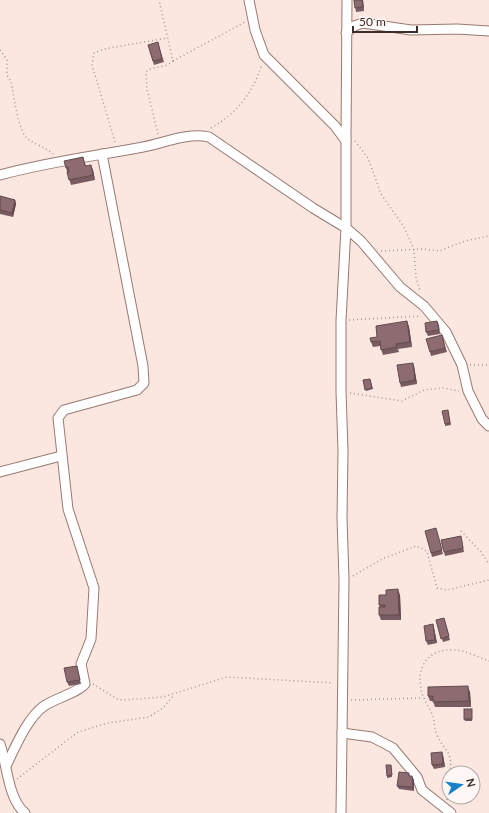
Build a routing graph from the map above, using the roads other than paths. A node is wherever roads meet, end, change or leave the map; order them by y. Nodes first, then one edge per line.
1 (248, 0) edge
2 (347, 0) edge
3 (489, 31) edge
4 (346, 33) junction
5 (346, 141) junction
6 (102, 154) junction
7 (0, 175) edge
8 (346, 228) junction
9 (489, 426) edge
10 (61, 456) junction
11 (0, 472) edge
12 (342, 733) junction
13 (0, 744) edge
14 (6, 766) junction
15 (448, 811) edge
16 (25, 813) edge
17 (341, 813) edge

1 - 5 street
2 - 4 street
3 - 4 street
4 - 5 street
5 - 8 street
6 - 7 street
6 - 8 street
6 - 10 street
8 - 9 street
8 - 12 street
10 - 11 street
10 - 14 street
12 - 15 street
12 - 17 street
13 - 14 street
14 - 16 street

